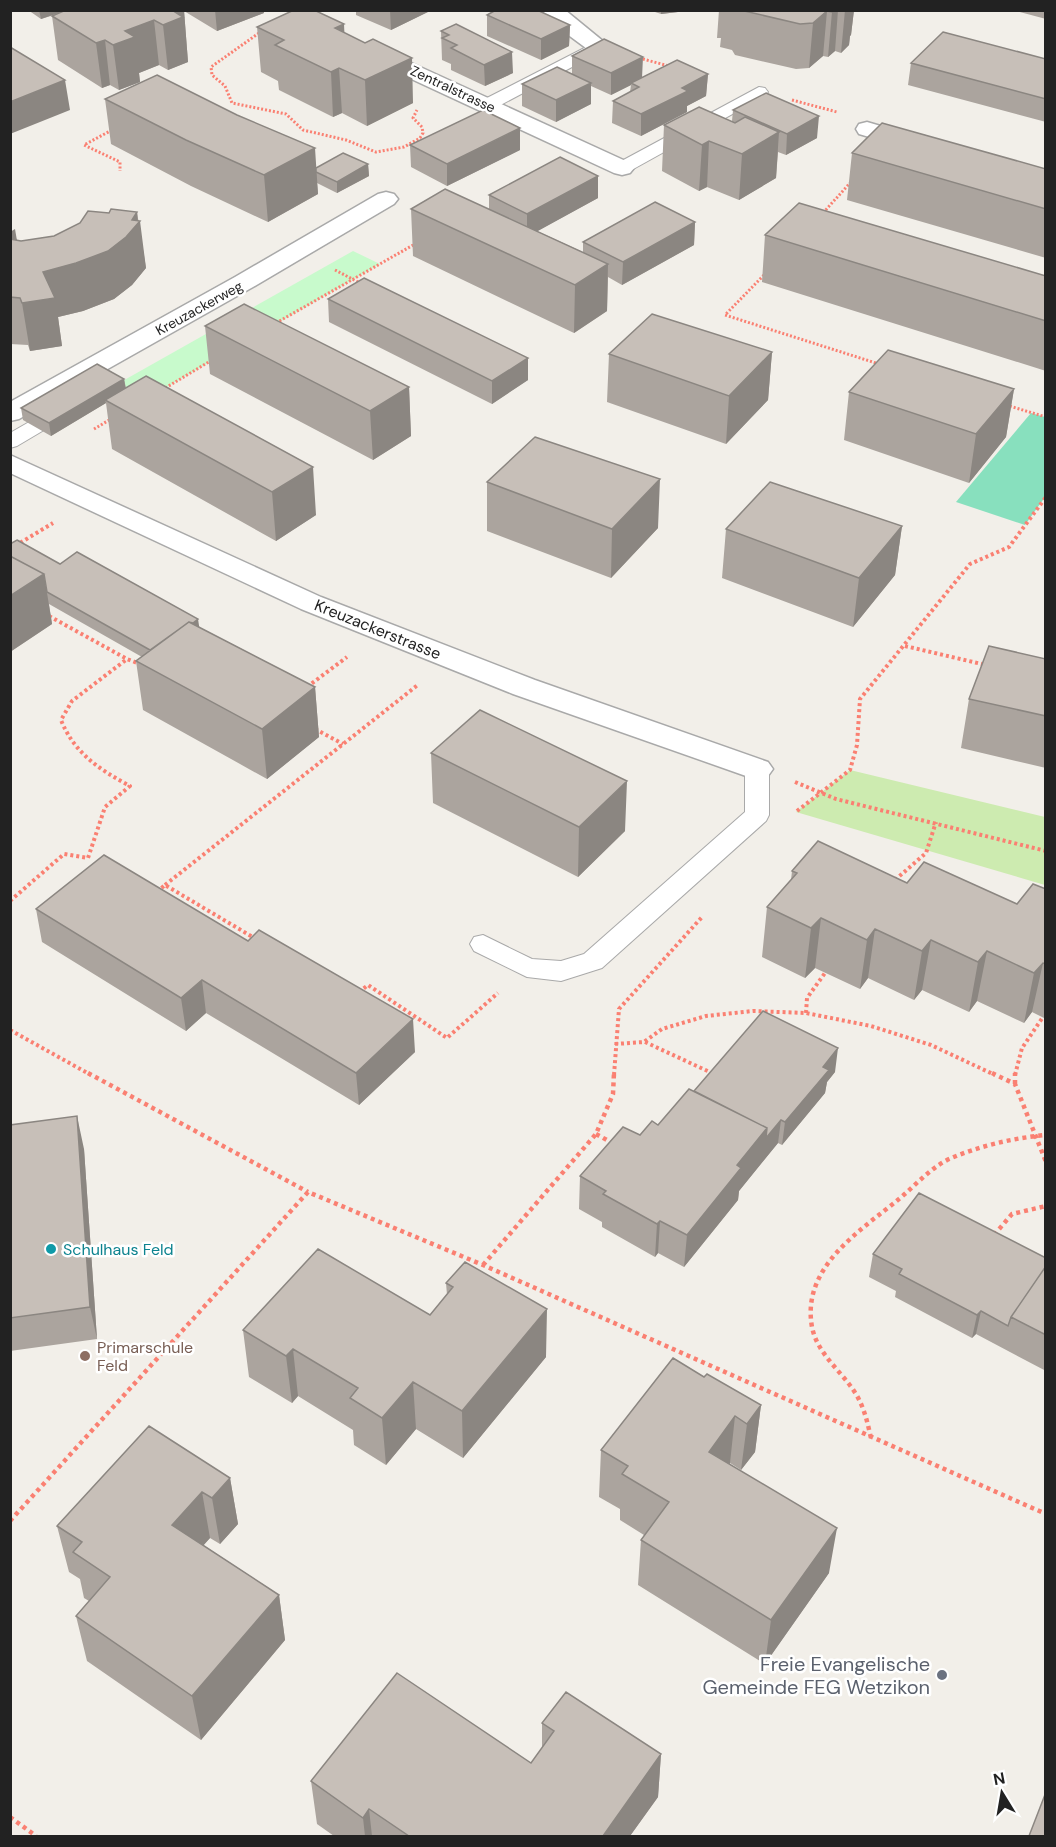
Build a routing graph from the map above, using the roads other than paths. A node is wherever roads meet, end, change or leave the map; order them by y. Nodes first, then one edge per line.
1 (554, 10) edge
2 (353, 43) edge
3 (598, 46) joint
4 (759, 92) dead end
5 (487, 105) junction
6 (867, 129) dead end
7 (934, 149) edge
8 (622, 168) joint
9 (386, 199) dead end
10 (81, 401) edge
11 (10, 413) edge
12 (10, 442) edge
13 (10, 463) edge
14 (757, 769) joint
15 (483, 944) dead end

1 - 3 street
2 - 5 street, Zentralstrasse
3 - 5 lane
4 - 8 lane
5 - 8 street, Zentralstrasse
6 - 7 street
9 - 11 street, Kreuzackerweg
10 - 12 lane
13 - 14 street, Kreuzackerstrasse
14 - 15 lane

